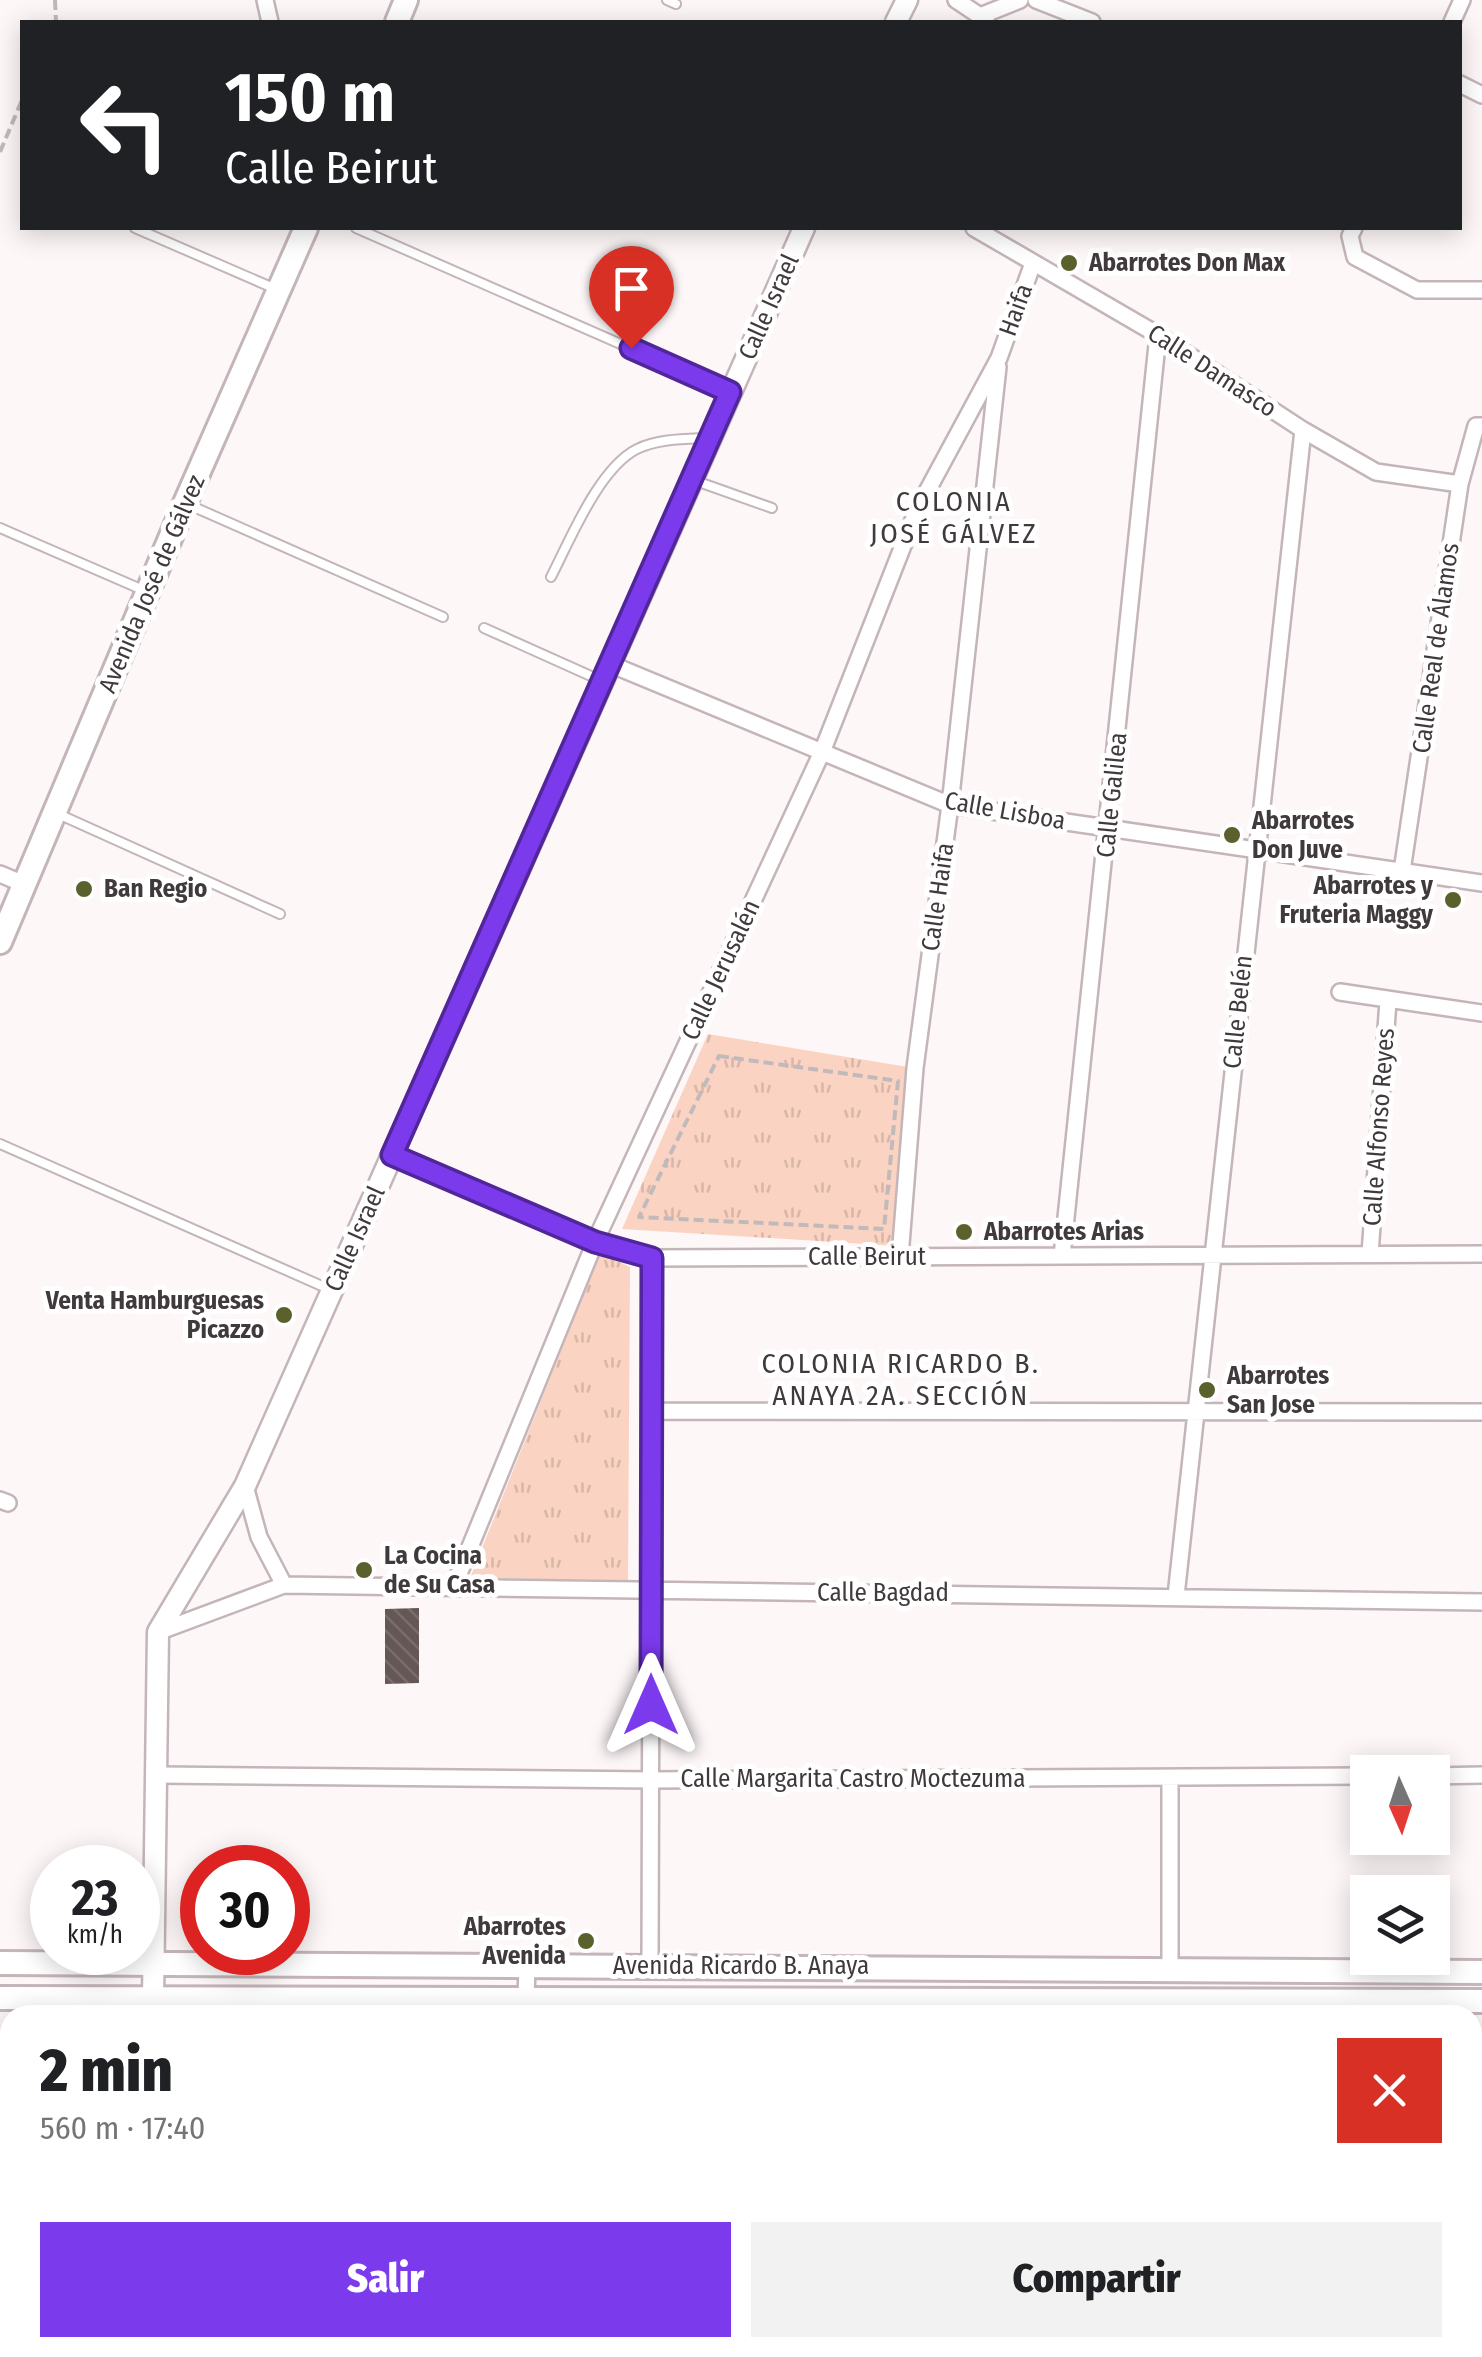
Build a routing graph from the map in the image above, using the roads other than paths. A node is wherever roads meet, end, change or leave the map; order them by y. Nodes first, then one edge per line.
1 (667, 0) edge
2 (956, 0) edge
3 (1020, 0) edge
4 (1036, 0) edge
5 (676, 4) dead end
6 (984, 19) edge
7 (1087, 20) edge
8 (140, 230) edge
9 (305, 230) edge
10 (361, 230) edge
11 (803, 230) edge
12 (977, 230) edge
13 (1353, 230) edge
14 (1033, 263) junction
15 (278, 290) junction
16 (1482, 290) edge
17 (1158, 334) junction
18 (999, 358) junction
19 (730, 392) junction
20 (1479, 426) edge
21 (1303, 430) junction
22 (710, 438) junction
23 (692, 479) junction
24 (1460, 484) junction
25 (185, 503) junction
26 (772, 508) dead end
27 (0, 528) edge
28 (552, 577) dead end
29 (149, 592) junction
30 (444, 617) dead end
31 (484, 628) dead end
32 (606, 672) junction
33 (822, 752) junction
34 (950, 805) junction
35 (55, 813) junction
36 (1109, 828) junction
37 (1255, 850) junction
38 (1402, 872) junction
39 (0, 874) edge
40 (1482, 883) edge
41 (26, 885) junction
42 (280, 914) dead end
43 (0, 942) edge
44 (1340, 992) dead end
45 (1388, 1000) junction
46 (1482, 1013) edge
47 (0, 1144) edge
48 (392, 1155) junction
49 (595, 1242) junction
50 (1370, 1254) junction
51 (1482, 1254) edge
52 (1212, 1255) junction
53 (900, 1256) junction
54 (1062, 1256) junction
55 (652, 1258) junction
56 (331, 1290) junction
57 (1196, 1409) junction
58 (652, 1411) junction
59 (1482, 1412) edge
60 (244, 1486) junction
61 (284, 1585) junction
62 (454, 1586) junction
63 (651, 1592) junction
64 (1176, 1596) junction
65 (1482, 1602) edge
66 (158, 1632) junction
67 (158, 1775) junction
68 (1482, 1775) edge
69 (1350, 1776) edge
70 (1450, 1776) edge
71 (1170, 1778) junction
72 (650, 1780) junction
73 (157, 1845) edge
74 (0, 1962) edge
75 (30, 1963) edge
76 (160, 1965) edge
77 (650, 1965) junction
78 (527, 1966) junction
79 (1170, 1971) junction
80 (1272, 1971) junction
81 (1472, 1972) edge
82 (154, 1975) edge
83 (0, 1998) edge
84 (526, 1998) junction
85 (1472, 2001) edge
86 (134, 2005) edge
87 (153, 2005) edge
88 (492, 2005) edge
89 (540, 2005) edge
90 (1045, 2005) edge
91 (1268, 2005) edge
92 (1407, 2005) edge

1 - 5 lane
2 - 6 street
3 - 6 street
4 - 7 street
8 - 15 lane
9 - 15 main road, Avenida José de Gálvez
10 - 19 lane
11 - 19 street, Calle Israel
12 - 14 street, Calle Damasco
13 - 16 street
14 - 17 street, Calle Damasco
14 - 18 street, Haifa
15 - 25 main road, Avenida José de Gálvez
17 - 21 street, Calle Damasco
17 - 36 street, Calle Galilea
18 - 33 street, Calle Jerusalén
18 - 34 street, Calle Haifa
19 - 22 street, Calle Israel
20 - 24 street, Calle Real de Álamos
21 - 24 street, Calle Damasco
21 - 37 street, Calle Belén
22 - 23 street, Calle Israel
22 - 28 lane
23 - 26 lane
23 - 32 street, Calle Israel
24 - 38 street, Calle Real de Álamos
25 - 29 main road, Avenida José de Gálvez
25 - 30 lane
27 - 29 lane
29 - 35 main road, Avenida José de Gálvez
31 - 32 lane
32 - 33 street, Calle Lisboa
32 - 48 street, Calle Israel
33 - 34 street, Calle Lisboa
33 - 49 street, Calle Jerusalén
34 - 36 street, Calle Lisboa
34 - 53 street, Calle Haifa
35 - 41 main road, Avenida José de Gálvez
35 - 42 lane
36 - 37 street, Calle Lisboa
36 - 54 street, Calle Galilea
37 - 38 street, Calle Lisboa
37 - 52 street, Calle Belén
38 - 40 street, Calle Lisboa
39 - 41 street
41 - 43 main road, Avenida José de Gálvez
44 - 45 street
45 - 46 street
45 - 50 street, Calle Alfonso Reyes
47 - 56 lane
48 - 49 street, Calle Beirut
48 - 56 street, Calle Israel
49 - 55 street, Calle Beirut
49 - 62 street, Calle Jerusalén
50 - 51 street, Calle Beirut
50 - 52 street, Calle Beirut
52 - 54 street, Calle Beirut
52 - 57 street, Calle Belén
53 - 54 street, Calle Beirut
53 - 55 street, Calle Beirut
55 - 58 street
56 - 60 street, Calle Israel
57 - 58 street
57 - 59 street
57 - 64 street, Calle Belén
58 - 63 street
60 - 61 street
60 - 66 street, Calle Israel
61 - 62 street, Calle Bagdad
61 - 66 street, Calle Bagdad
62 - 63 street, Calle Bagdad
63 - 64 street, Calle Bagdad
63 - 72 street
64 - 65 street, Calle Bagdad
66 - 67 street
67 - 72 street, Calle Margarita Castro Moctezuma
67 - 73 street
68 - 70 street
69 - 71 street, Calle Margarita Castro Moctezuma
71 - 72 street, Calle Margarita Castro Moctezuma
71 - 79 street
72 - 77 street
74 - 75 main road, Avenida Ricardo B. Anaya
76 - 78 main road, Avenida Ricardo B. Anaya
77 - 78 main road, Avenida Ricardo B. Anaya
77 - 79 main road, Avenida Ricardo B. Anaya
78 - 84 street
79 - 80 main road, Avenida Ricardo B. Anaya
80 - 81 main road, Avenida Ricardo B. Anaya
80 - 91 street
81 - 85 main road
82 - 87 street
83 - 86 main road, Avenida Ricardo B. Anaya
84 - 88 main road, Avenida Ricardo B. Anaya
84 - 89 street
84 - 90 main road, Avenida Ricardo B. Anaya
85 - 92 main road, Avenida Ricardo B. Anaya

